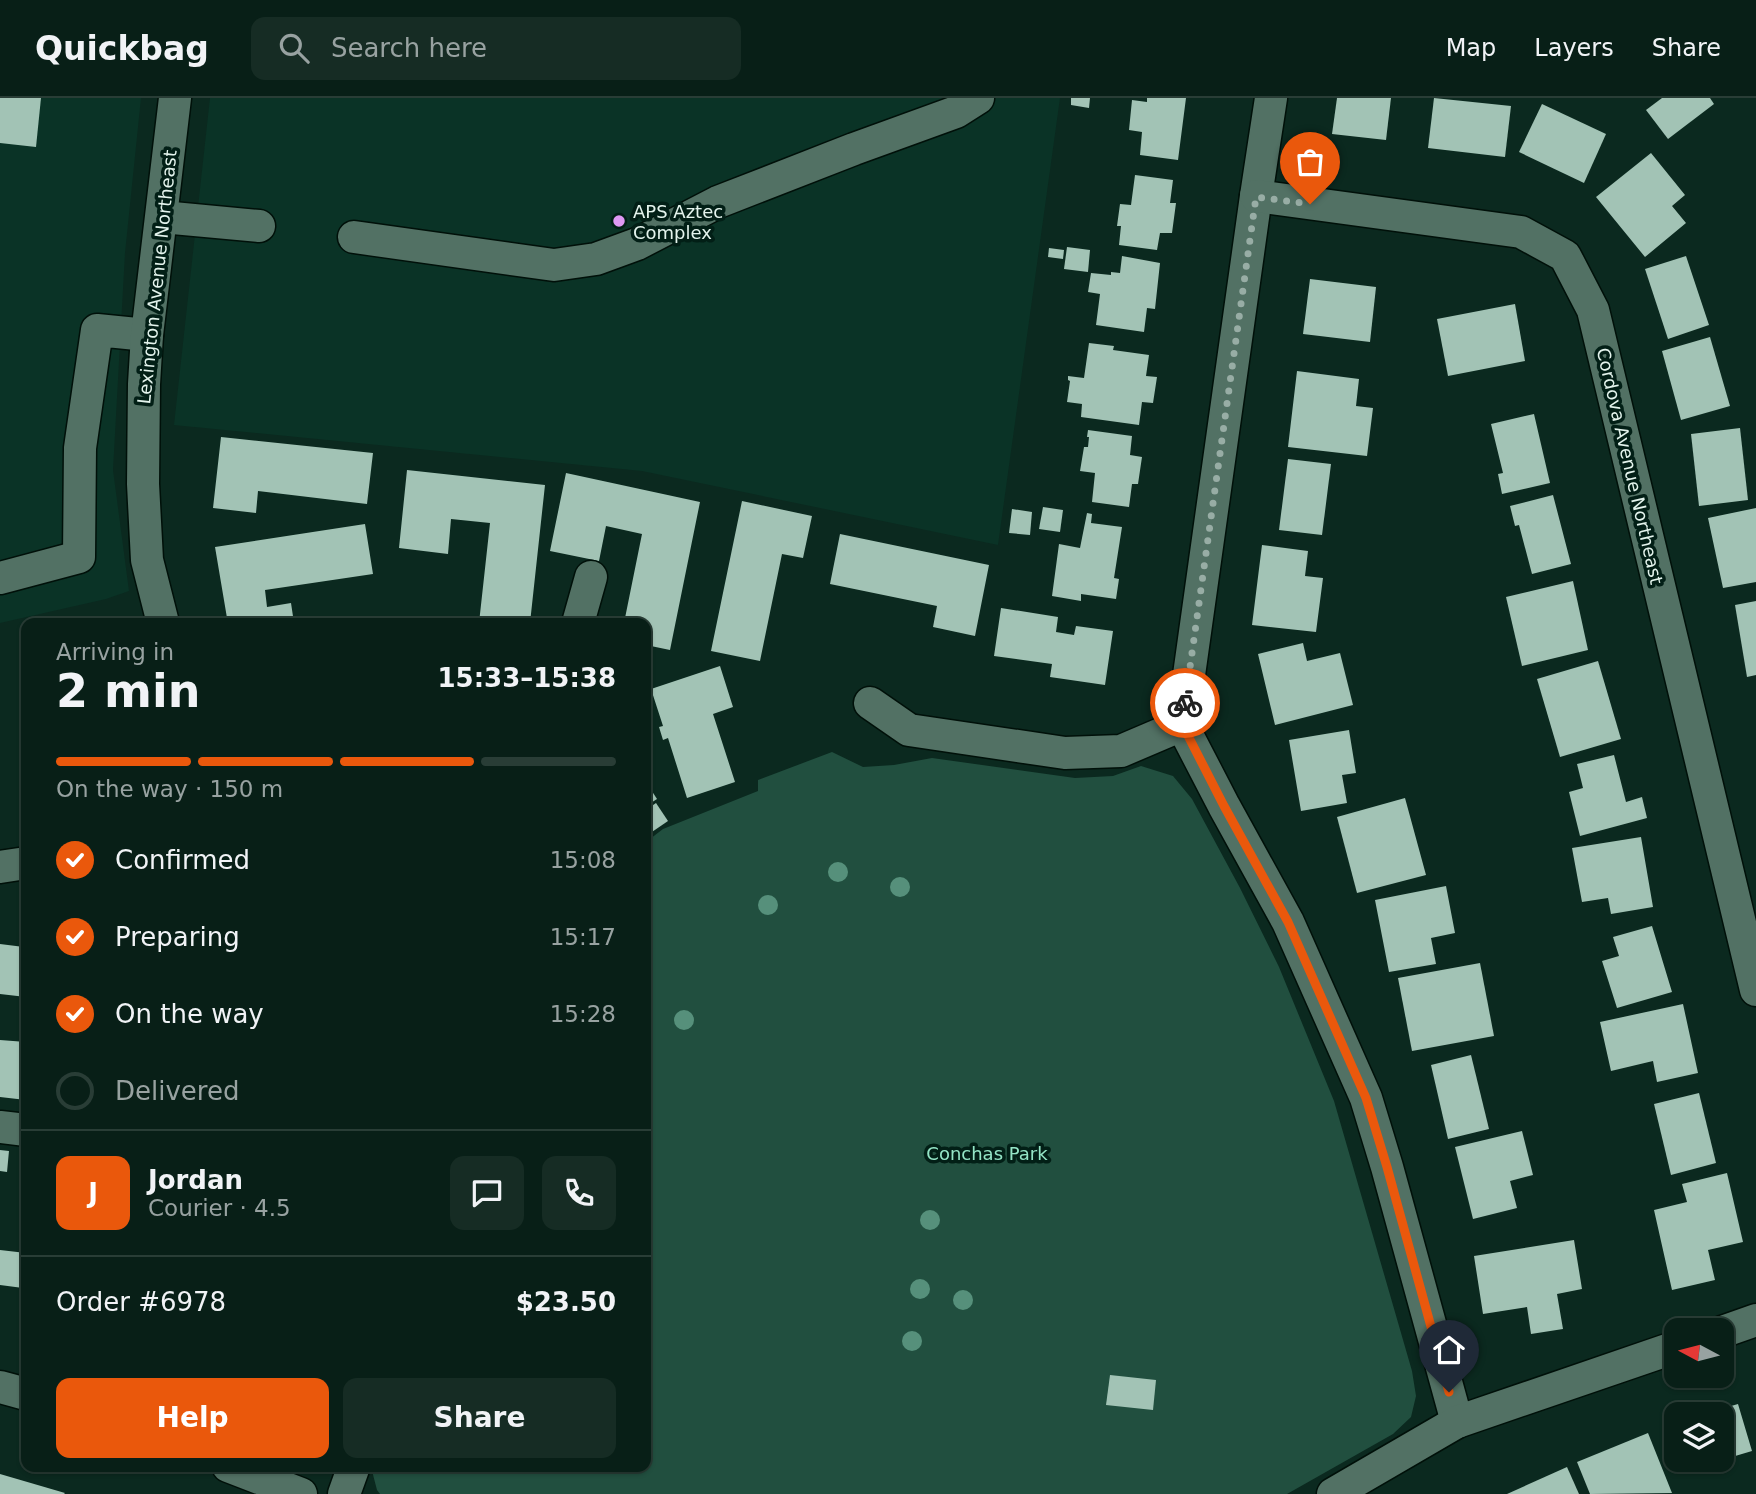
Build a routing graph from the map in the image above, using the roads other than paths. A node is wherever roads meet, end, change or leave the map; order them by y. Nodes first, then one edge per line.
1 (175, 98) edge
2 (978, 98) edge
3 (1271, 98) edge
4 (1256, 197) junction
5 (162, 217) junction
6 (259, 226) dead end
7 (354, 237) dead end
8 (148, 335) junction
9 (591, 577) dead end
10 (0, 578) edge
11 (162, 618) edge
12 (579, 618) edge
13 (870, 703) dead end
14 (1182, 724) junction
15 (21, 864) edge
16 (0, 866) edge
17 (1756, 990) edge
18 (0, 1127) edge
19 (21, 1129) edge
20 (1756, 1320) edge
21 (1734, 1328) edge
22 (1664, 1351) edge
23 (0, 1387) edge
24 (21, 1393) edge
25 (1457, 1422) junction
26 (244, 1472) edge
27 (352, 1472) edge
28 (302, 1494) edge
29 (344, 1494) edge
30 (1333, 1494) edge

1 - 5 street, Lexington Avenue Northeast
2 - 7 street
3 - 4 street
4 - 14 street
4 - 17 street, Cordova Avenue Northeast
5 - 6 street
5 - 8 street, Lexington Avenue Northeast
8 - 10 street
8 - 11 street, Lexington Avenue Northeast
9 - 12 street
13 - 14 street
14 - 25 street
15 - 16 street
18 - 19 street
20 - 21 street
22 - 25 street
23 - 24 street
25 - 30 street
26 - 28 street
27 - 29 street

